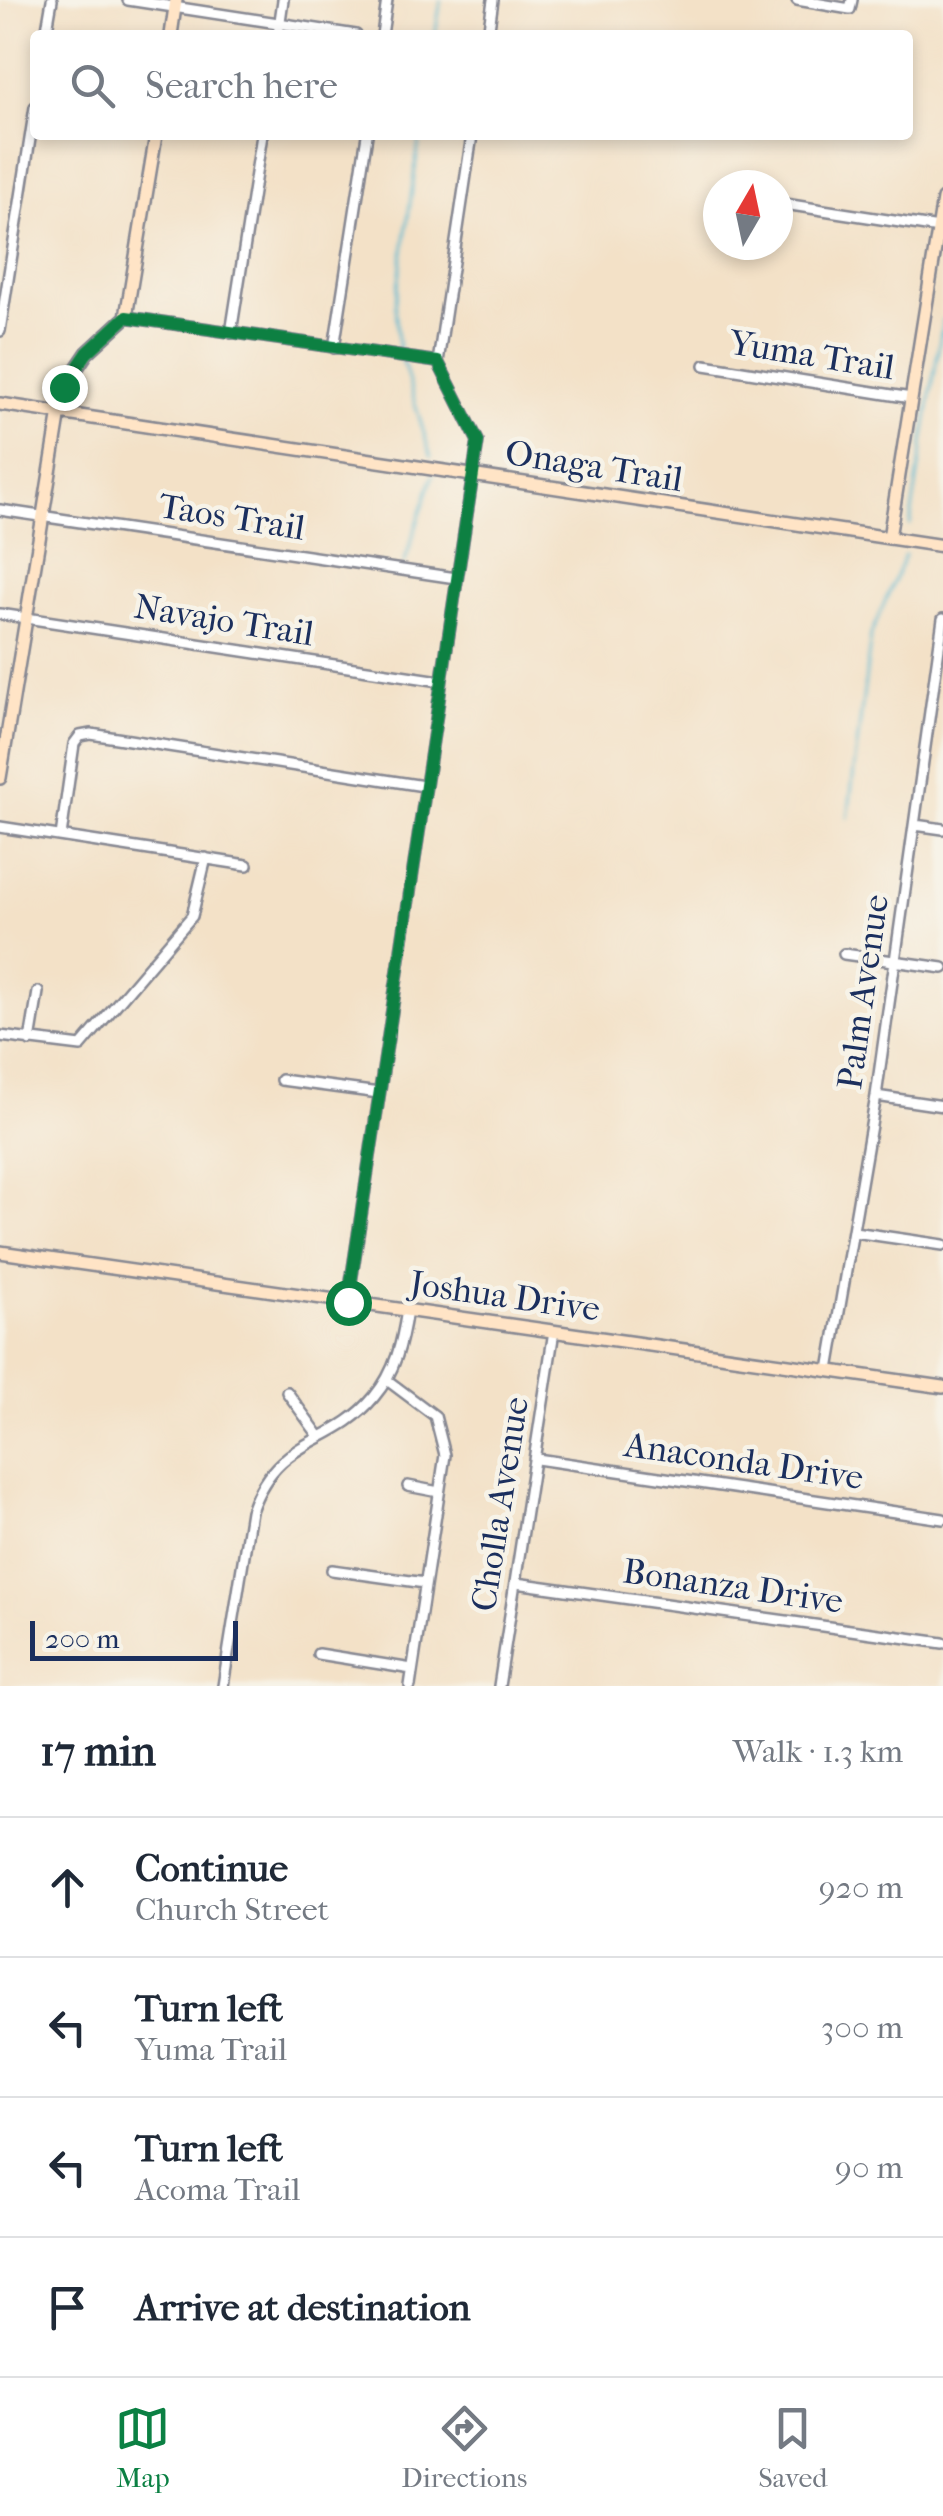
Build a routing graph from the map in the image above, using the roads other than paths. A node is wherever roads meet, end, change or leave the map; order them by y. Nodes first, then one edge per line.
1 (52, 0) edge
2 (128, 0) edge
3 (283, 0) edge
4 (387, 0) edge
5 (493, 0) edge
6 (797, 0) edge
7 (852, 0) edge
8 (176, 4) edge
9 (280, 23) junction
10 (47, 30) edge
11 (172, 30) edge
12 (279, 30) edge
13 (324, 30) edge
14 (383, 30) edge
15 (489, 30) edge
16 (30, 140) edge
17 (155, 140) edge
18 (261, 140) edge
19 (366, 140) edge
20 (471, 140) edge
21 (943, 199) edge
22 (793, 205) edge
23 (938, 228) junction
24 (126, 317) junction
25 (0, 331) edge
26 (231, 333) junction
27 (334, 348) junction
28 (438, 362) junction
29 (705, 365) dead end
30 (911, 398) junction
31 (0, 404) edge
32 (58, 413) junction
33 (472, 475) junction
34 (0, 510) edge
35 (42, 516) junction
36 (888, 538) junction
37 (943, 546) edge
38 (456, 578) junction
39 (0, 614) edge
40 (26, 618) junction
41 (943, 620) edge
42 (440, 681) junction
43 (938, 689) edge
44 (0, 778) edge
45 (424, 786) junction
46 (914, 825) junction
47 (0, 826) edge
48 (943, 829) edge
49 (61, 836) junction
50 (206, 858) junction
51 (248, 865) dead end
52 (844, 954) dead end
53 (894, 961) junction
54 (943, 968) edge
55 (38, 992) dead end
56 (0, 1036) edge
57 (30, 1040) junction
58 (281, 1080) dead end
59 (378, 1093) junction
60 (876, 1096) junction
61 (943, 1106) edge
62 (854, 1232) junction
63 (943, 1244) edge
64 (0, 1252) edge
65 (348, 1302) junction
66 (407, 1310) junction
67 (554, 1331) junction
68 (829, 1370) junction
69 (387, 1380) junction
70 (943, 1387) edge
71 (287, 1392) dead end
72 (319, 1436) junction
73 (538, 1458) junction
74 (408, 1486) dead end
75 (440, 1492) junction
76 (943, 1519) edge
77 (332, 1570) dead end
78 (426, 1583) junction
79 (516, 1583) junction
80 (943, 1643) edge
81 (318, 1654) dead end
82 (412, 1669) junction
83 (223, 1686) edge
84 (410, 1686) edge
85 (499, 1686) edge

1 - 10 street
2 - 8 street
3 - 9 street
4 - 14 street
5 - 15 street
6 - 7 street
8 - 9 street
8 - 11 street
9 - 12 street
9 - 13 street
16 - 25 street
17 - 24 street
18 - 26 street
19 - 27 street
20 - 28 street
21 - 23 street
22 - 23 street
23 - 30 street
24 - 26 street
24 - 32 street
26 - 27 street
27 - 28 street
28 - 33 street
29 - 30 street, Yuma Trail
30 - 36 street
31 - 32 street, Onaga Trail
32 - 33 street, Onaga Trail
32 - 35 street
33 - 36 street, Onaga Trail
33 - 38 street
34 - 35 street, Taos Trail
35 - 38 street, Taos Trail
35 - 40 street
36 - 37 street, Onaga Trail
38 - 42 street
39 - 40 street, Navajo Trail
40 - 42 street, Navajo Trail
40 - 44 street
41 - 43 street, Palm Avenue
42 - 45 street
43 - 46 street, Palm Avenue
45 - 49 street
45 - 59 street
46 - 48 street
46 - 53 street, Palm Avenue
47 - 49 street
49 - 50 street
50 - 51 street
50 - 57 street
52 - 53 street
53 - 54 street
53 - 60 street, Palm Avenue
55 - 57 street
56 - 57 street
58 - 59 street
59 - 65 street
60 - 61 street
60 - 62 street, Palm Avenue
62 - 63 street
62 - 68 street, Palm Avenue
64 - 65 street, Joshua Drive
65 - 66 street, Joshua Drive
66 - 67 street, Joshua Drive
66 - 69 street
67 - 68 street, Joshua Drive
67 - 73 street, Cholla Avenue
68 - 70 street, Joshua Drive
69 - 72 street
69 - 75 street
71 - 72 street
72 - 83 street
73 - 76 street, Anaconda Drive
73 - 79 street, Cholla Avenue
74 - 75 street
75 - 78 street
77 - 78 street
78 - 82 street
79 - 80 street, Bonanza Drive
79 - 85 street, Cholla Avenue
81 - 82 street
82 - 84 street

